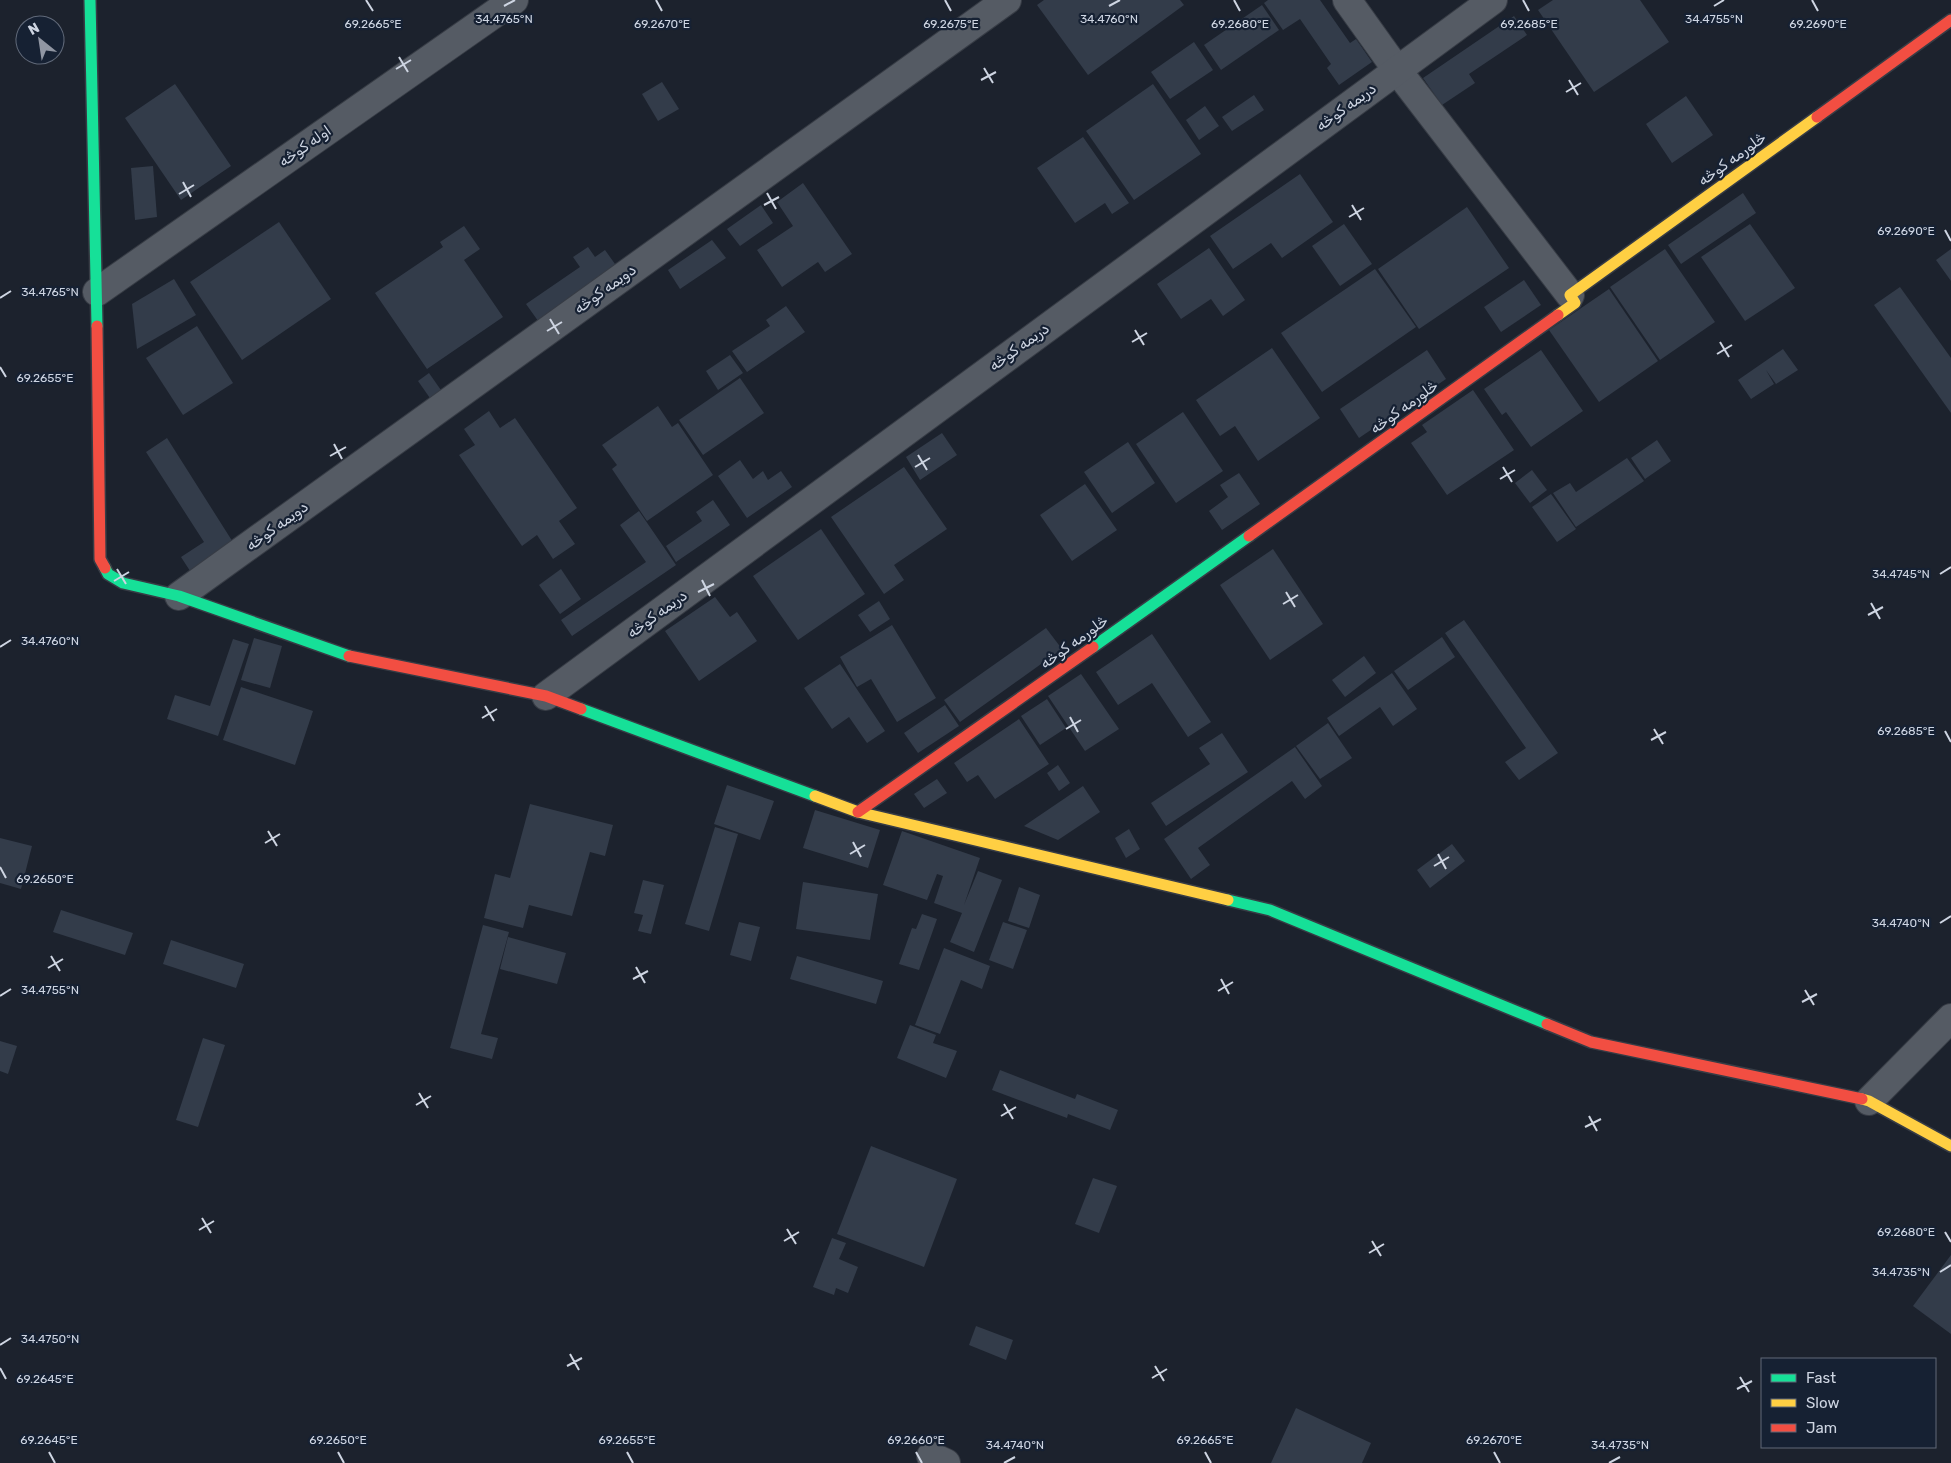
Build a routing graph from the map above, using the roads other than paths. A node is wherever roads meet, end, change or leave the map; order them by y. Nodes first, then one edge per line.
1 (90, 0) edge
2 (514, 0) edge
3 (1007, 0) edge
4 (1347, 0) edge
5 (1493, 0) edge
6 (1951, 20) edge
7 (1397, 70) junction
8 (97, 292) junction
9 (1570, 295) junction
10 (179, 596) junction
11 (546, 696) junction
12 (858, 812) junction
13 (1951, 1018) edge
14 (1869, 1100) junction
15 (1951, 1146) edge

1 - 8 street
2 - 8 street, اوله کوڅه
3 - 10 street, دویمه کوڅه
4 - 7 street
5 - 7 street, دریمه کوڅه
6 - 9 street, څلورمه کوڅه
7 - 9 street
7 - 11 street, دریمه کوڅه
8 - 10 street
9 - 12 street, څلورمه کوڅه
10 - 11 street
11 - 12 street
12 - 14 street
13 - 14 street
14 - 15 street

